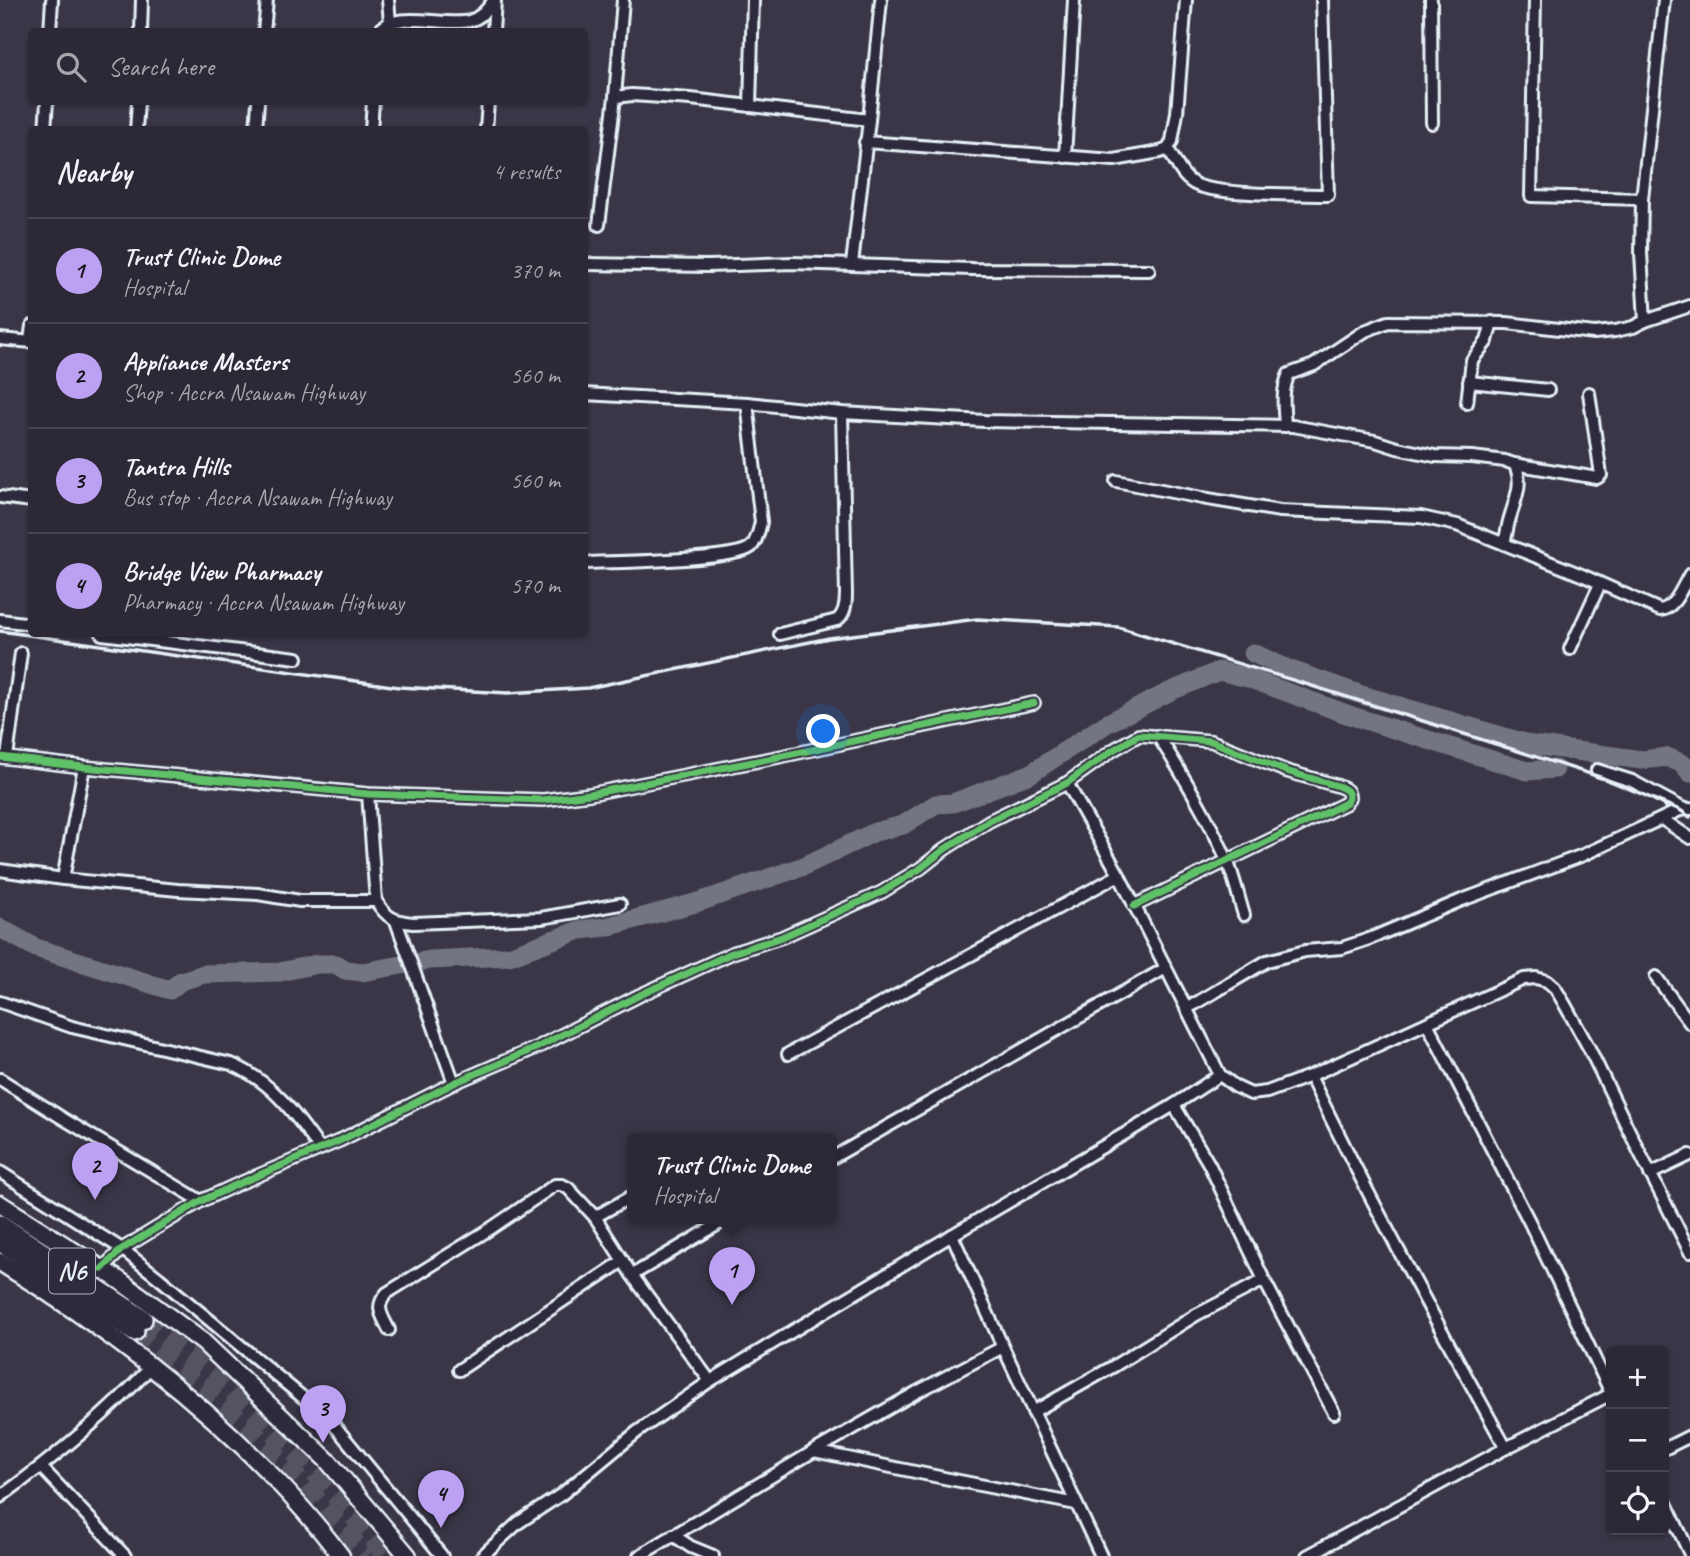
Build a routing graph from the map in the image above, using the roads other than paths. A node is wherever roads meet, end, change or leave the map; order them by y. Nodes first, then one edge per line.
1 (51, 0) edge
2 (142, 0) edge
3 (267, 0) edge
4 (388, 0) edge
5 (494, 0) edge
6 (623, 0) edge
7 (753, 0) edge
8 (881, 0) edge
9 (1074, 0) edge
10 (1186, 0) edge
11 (1322, 0) edge
12 (1431, 0) edge
13 (1535, 0) edge
14 (1664, 0) edge
15 (384, 27) edge
16 (50, 28) edge
17 (141, 28) edge
18 (264, 28) edge
19 (493, 28) edge
20 (615, 97) junction
21 (47, 105) edge
22 (138, 105) edge
23 (258, 105) edge
24 (373, 105) edge
25 (488, 105) edge
26 (750, 106) junction
27 (869, 120) junction
28 (1432, 123) dead end
29 (45, 126) edge
30 (136, 126) edge
31 (256, 126) edge
32 (371, 126) edge
33 (486, 126) edge
34 (866, 142) junction
35 (1168, 149) junction
36 (1065, 158) junction
37 (1642, 199) junction
38 (599, 225) dead end
39 (588, 264) edge
40 (852, 264) junction
41 (1149, 270) dead end
42 (1690, 306) edge
43 (1645, 321) junction
44 (1492, 322) junction
45 (0, 339) edge
46 (28, 342) edge
47 (1469, 382) junction
48 (1548, 390) dead end
49 (1589, 393) dead end
50 (588, 394) edge
51 (747, 403) junction
52 (1466, 403) dead end
53 (842, 413) junction
54 (1285, 426) junction
55 (1514, 464) junction
56 (1116, 481) dead end
57 (0, 497) edge
58 (28, 501) edge
59 (1504, 544) junction
60 (588, 563) edge
61 (1690, 573) edge
62 (1600, 584) junction
63 (0, 620) edge
64 (28, 624) edge
65 (780, 634) dead end
66 (126, 637) edge
67 (1570, 649) dead end
68 (21, 653) dead end
69 (297, 658) dead end
70 (1034, 703) dead end
71 (1158, 736) junction
72 (4, 757) edge
73 (85, 767) junction
74 (1597, 770) dead end
75 (1067, 783) junction
76 (368, 794) junction
77 (1687, 809) edge
78 (1662, 819) junction
79 (1690, 838) edge
80 (1227, 861) junction
81 (0, 870) edge
82 (1119, 875) junction
83 (63, 879) junction
84 (376, 901) junction
85 (620, 904) dead end
86 (1134, 906) junction
87 (1244, 915) dead end
88 (396, 921) junction
89 (1166, 968) junction
90 (1656, 977) dead end
91 (0, 1002) edge
92 (1186, 1009) junction
93 (1427, 1023) junction
94 (1690, 1023) edge
95 (788, 1054) dead end
96 (1220, 1075) junction
97 (1310, 1076) junction
98 (0, 1079) edge
99 (454, 1083) junction
100 (1174, 1105) junction
101 (320, 1149) junction
102 (837, 1155) edge
103 (1690, 1155) edge
104 (0, 1172) edge
105 (1650, 1174) junction
106 (627, 1199) edge
107 (201, 1201) junction
108 (0, 1204) edge
109 (595, 1217) junction
110 (719, 1224) edge
111 (0, 1225) edge
112 (952, 1235) junction
113 (0, 1241) edge
114 (121, 1249) junction
115 (1690, 1252) edge
116 (624, 1261) junction
117 (0, 1262) edge
118 (102, 1269) junction
119 (632, 1275) junction
120 (1264, 1280) junction
121 (389, 1330) dead end
122 (1003, 1348) junction
123 (151, 1367) junction
124 (459, 1370) dead end
125 (710, 1381) junction
126 (1606, 1383) edge
127 (1606, 1397) edge
128 (1033, 1412) junction
129 (1334, 1413) dead end
130 (1690, 1436) edge
131 (1669, 1446) edge
132 (1506, 1448) junction
133 (814, 1451) junction
134 (41, 1467) junction
135 (0, 1497) edge
136 (1076, 1504) junction
137 (1669, 1512) edge
138 (673, 1535) junction
139 (334, 1553) edge
140 (1685, 1554) edge
141 (125, 1556) edge
142 (408, 1556) edge
143 (442, 1556) edge
144 (482, 1556) edge
145 (639, 1556) edge
146 (713, 1556) edge
147 (1101, 1556) edge
148 (1307, 1556) edge

1 - 16 street
2 - 17 street
3 - 18 street
4 - 15 street
5 - 15 street
5 - 19 street
6 - 20 street
7 - 26 street
8 - 27 street
9 - 36 street
10 - 35 street
11 - 35 street
12 - 28 street
13 - 37 street
14 - 37 street
20 - 26 street
20 - 38 street
21 - 29 street
22 - 30 street
23 - 31 street
24 - 32 street
25 - 33 street
26 - 27 street
27 - 34 street
34 - 36 street
34 - 40 street
35 - 36 street
37 - 43 street
39 - 40 street
40 - 41 street
42 - 43 street
43 - 44 street
44 - 47 street
44 - 54 street
45 - 46 street
47 - 48 street
47 - 52 street
49 - 55 street
50 - 51 street
51 - 53 street
51 - 60 street
53 - 54 street
53 - 65 street
54 - 55 street
55 - 59 street
56 - 59 street
57 - 58 street
59 - 62 street
61 - 62 street
62 - 67 street
63 - 64 street
66 - 69 street
68 - 72 street
70 - 76 street
71 - 75 street
71 - 80 street
71 - 80 street
72 - 73 street
73 - 76 street
73 - 83 street
74 - 77 street
75 - 82 street
75 - 99 street
76 - 84 street
77 - 78 street
78 - 79 street
78 - 92 street
80 - 86 street
80 - 87 street
81 - 83 street
82 - 86 street
82 - 95 street
83 - 84 street
84 - 88 street
85 - 88 street
86 - 89 street
88 - 99 street
89 - 92 street
89 - 102 street
90 - 94 street
91 - 101 street
92 - 96 street
93 - 97 street
93 - 105 street
93 - 126 street
96 - 97 street
96 - 100 street
97 - 132 street
98 - 107 street
99 - 101 street
100 - 112 street
100 - 120 street
101 - 107 street
103 - 105 street
104 - 114 street
105 - 115 street
106 - 109 street
107 - 114 street
108 - 118 main road
109 - 116 street
109 - 121 street
110 - 119 street
111 - 113 highway, N6
112 - 122 street
112 - 125 street
114 - 118 street
114 - 143 street
116 - 119 street
116 - 124 street
117 - 123 main road
118 - 142 main road
119 - 125 street
120 - 128 street
120 - 129 street
122 - 128 street
122 - 133 street
123 - 134 street
123 - 139 main road
125 - 144 street
127 - 132 street
128 - 136 street
130 - 131 street
132 - 148 street
133 - 136 street
133 - 138 street
134 - 135 street
134 - 141 street
136 - 147 street
137 - 140 street
138 - 145 street
138 - 146 street

